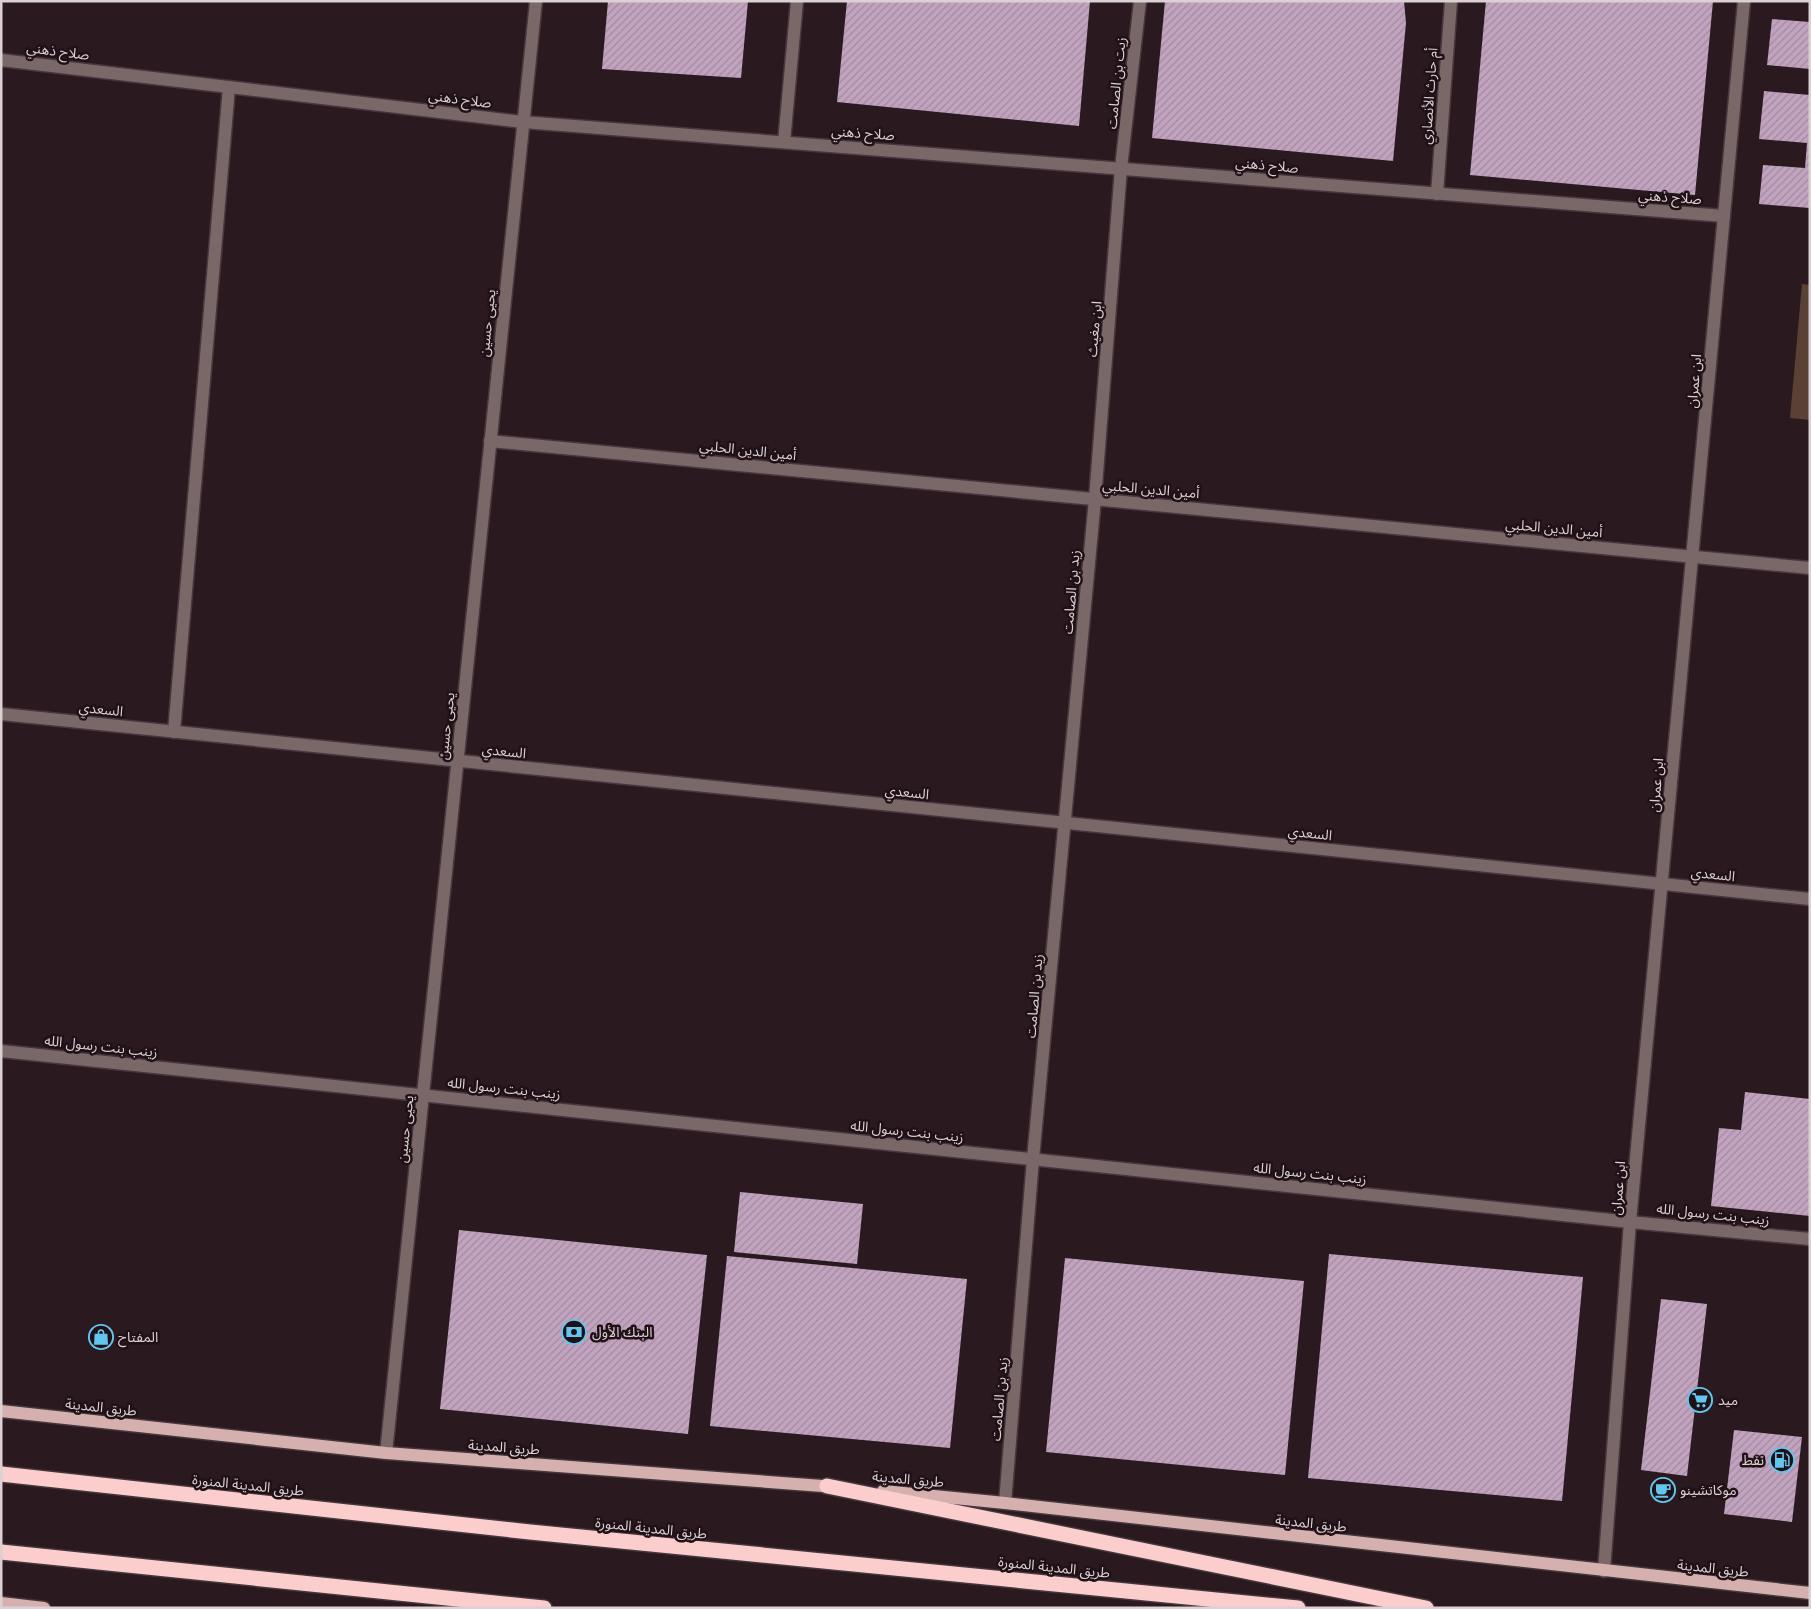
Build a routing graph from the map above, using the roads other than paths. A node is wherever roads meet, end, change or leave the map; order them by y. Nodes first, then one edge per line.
1 (536, 1) edge
2 (797, 1) edge
3 (1140, 1) edge
4 (1451, 1) edge
5 (1744, 1) edge
6 (1, 60) edge
7 (229, 86) junction
8 (523, 122) junction
9 (784, 142) junction
10 (1121, 168) junction
11 (1437, 194) junction
12 (1724, 216) junction
13 (490, 440) junction
14 (1096, 495) junction
15 (1692, 556) junction
16 (1810, 568) edge
17 (1, 714) edge
18 (174, 732) junction
19 (458, 761) junction
20 (1065, 823) junction
21 (1662, 884) junction
22 (1810, 899) edge
23 (1, 1051) edge
24 (424, 1095) junction
25 (1033, 1159) junction
26 (1630, 1222) junction
27 (1810, 1239) edge
28 (1, 1412) edge
29 (386, 1453) junction
30 (1, 1474) edge
31 (827, 1486) junction
32 (1005, 1503) junction
33 (1, 1552) edge
34 (1604, 1571) junction
35 (1810, 1593) edge
36 (1, 1603) edge
37 (44, 1608) edge
38 (544, 1608) edge
39 (1298, 1608) edge
40 (1426, 1608) edge

1 - 8 street, يحيى حسين
2 - 9 street
3 - 10 street, زيت بن الصامت
4 - 11 street, أم حارث الأنصاري
5 - 12 street, ابن عمران
6 - 7 street, صلاح ذهني
7 - 8 street, صلاح ذهني
7 - 18 street
8 - 9 street, صلاح ذهني
8 - 13 street, يحيى حسين
9 - 10 street, صلاح ذهني
10 - 11 street, صلاح ذهني
10 - 14 street, ابن مغيث
11 - 12 street, صلاح ذهني
12 - 15 street, ابن عمران
13 - 14 street, أمين الدين الحلبي
13 - 19 street, يحيى حسين
14 - 15 street, أمين الدين الحلبي
14 - 20 street, زيد بن الصامت
15 - 16 street, أمين الدين الحلبي
15 - 21 street, ابن عمران
17 - 18 street, السعدي
18 - 19 street, السعدي
19 - 20 street, السعدي
19 - 24 street, يحيى حسين
20 - 21 street, السعدي
20 - 25 street, زيد بن الصامت
21 - 22 street, السعدي
21 - 26 street, ابن عمران
23 - 24 street, زينب بنت رسول الله
24 - 25 street, زينب بنت رسول الله
24 - 29 street, يحيى حسين
25 - 26 street, زينب بنت رسول الله
25 - 32 street, زيد بن الصامت
26 - 27 street, زينب بنت رسول الله
26 - 34 street, ابن عمران
28 - 29 main road, طريق المدينة
29 - 31 main road, طريق المدينة
30 - 39 highway, طريق المدينة المنورة
31 - 32 main road, طريق المدينة
31 - 40 highway
32 - 34 main road, طريق المدينة
33 - 38 highway
34 - 35 main road, طريق المدينة
36 - 37 main road

